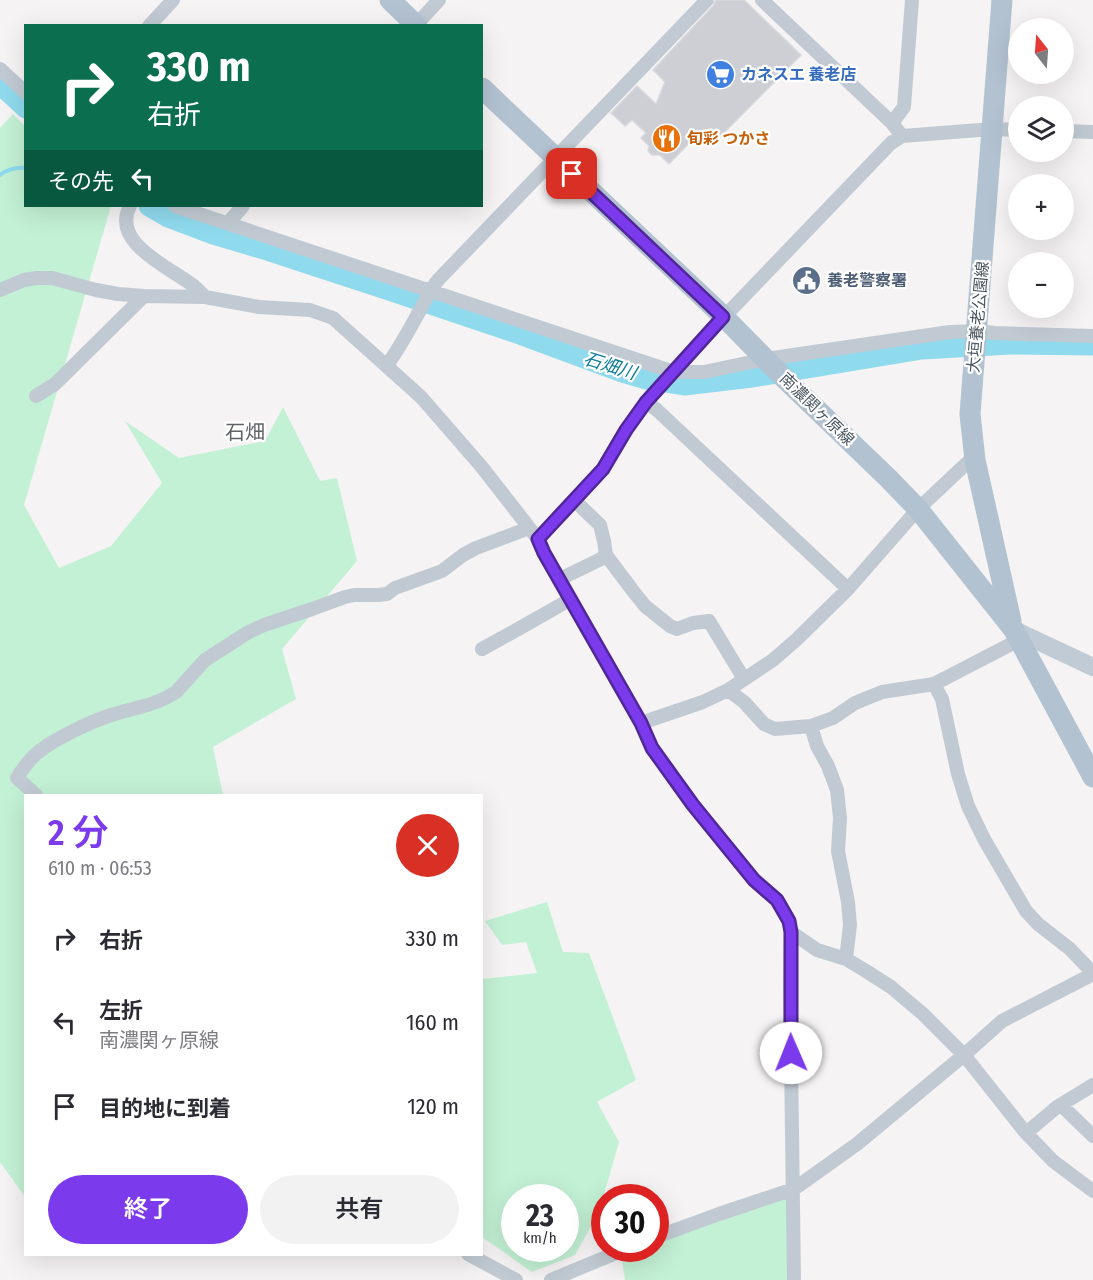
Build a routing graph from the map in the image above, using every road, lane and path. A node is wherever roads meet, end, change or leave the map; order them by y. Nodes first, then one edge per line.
1 (173, 0) edge
2 (390, 0) edge
3 (440, 0) edge
4 (707, 0) edge
5 (762, 0) edge
6 (912, 0) edge
7 (1002, 0) edge
8 (151, 24) edge
9 (415, 24) edge
10 (417, 24) edge
11 (0, 69) edge
12 (483, 89) edge
13 (24, 91) edge
14 (892, 123) junction
15 (993, 129) junction
16 (1008, 130) edge
17 (1074, 131) edge
18 (1093, 132) edge
19 (902, 136) junction
20 (555, 158) junction
21 (130, 207) edge
22 (179, 207) edge
23 (242, 207) edge
24 (228, 223) junction
25 (0, 290) edge
26 (428, 294) junction
27 (144, 296) junction
28 (205, 297) junction
29 (723, 317) junction
30 (1093, 336) edge
31 (976, 339) junction
32 (768, 361) junction
33 (387, 365) junction
34 (672, 374) junction
35 (36, 396) dead end
36 (646, 402) junction
37 (975, 460) junction
38 (575, 501) junction
39 (918, 509) junction
40 (529, 528) junction
41 (538, 539) junction
42 (606, 555) junction
43 (560, 579) junction
44 (848, 589) junction
45 (571, 599) junction
46 (1016, 635) junction
47 (482, 649) dead end
48 (1093, 667) edge
49 (744, 679) junction
50 (934, 684) junction
51 (728, 690) junction
52 (641, 723) junction
53 (811, 726) junction
54 (1093, 777) edge
55 (35, 794) edge
56 (791, 932) junction
57 (846, 959) junction
58 (1093, 975) edge
59 (964, 1055) junction
60 (1093, 1085) edge
61 (1061, 1105) junction
62 (1026, 1133) junction
63 (1093, 1136) edge
64 (794, 1189) junction
65 (1093, 1191) edge
66 (669, 1232) edge
67 (472, 1256) edge
68 (594, 1262) edge
69 (516, 1280) edge
70 (551, 1280) edge
71 (794, 1280) edge

1 - 8 street
2 - 9 main road
3 - 10 street
4 - 20 street
5 - 14 street
6 - 14 street
7 - 15 main road, 大垣養老公園線
11 - 13 street
12 - 20 main road, 南濃関ヶ原線
14 - 19 street
15 - 16 street
15 - 19 street
15 - 31 main road, 大垣養老公園線
17 - 18 street
19 - 29 street
20 - 26 street
20 - 29 main road, 南濃関ヶ原線
21 - 28 street
22 - 24 street
23 - 24 street
24 - 26 street
25 - 27 street
26 - 33 street
26 - 34 street
27 - 28 street
27 - 35 street
28 - 33 street
29 - 32 main road, 南濃関ヶ原線
29 - 34 street
30 - 31 street
31 - 32 street
31 - 37 main road, 大垣養老公園線
32 - 34 street
32 - 39 main road, 南濃関ヶ原線
33 - 40 street
34 - 36 street
36 - 38 street
36 - 44 street
37 - 39 street
37 - 46 main road, 大垣養老公園線
38 - 41 street
38 - 42 street
39 - 44 street
39 - 46 main road, 南濃関ヶ原線
40 - 41 street
40 - 55 street
41 - 43 street
42 - 43 street
42 - 49 street
43 - 45 street
44 - 49 street
45 - 47 street
45 - 52 street
46 - 48 main road
46 - 50 street
46 - 54 main road, 南濃関ヶ原線
49 - 51 street
50 - 53 street
50 - 58 street
51 - 52 street
51 - 53 street
52 - 56 street
53 - 57 street
56 - 57 street
56 - 64 street
57 - 59 street
58 - 59 street
59 - 62 street
59 - 64 street
60 - 61 street
61 - 62 street
61 - 63 street
62 - 65 street
64 - 66 street
64 - 71 street
67 - 69 street
68 - 70 street

